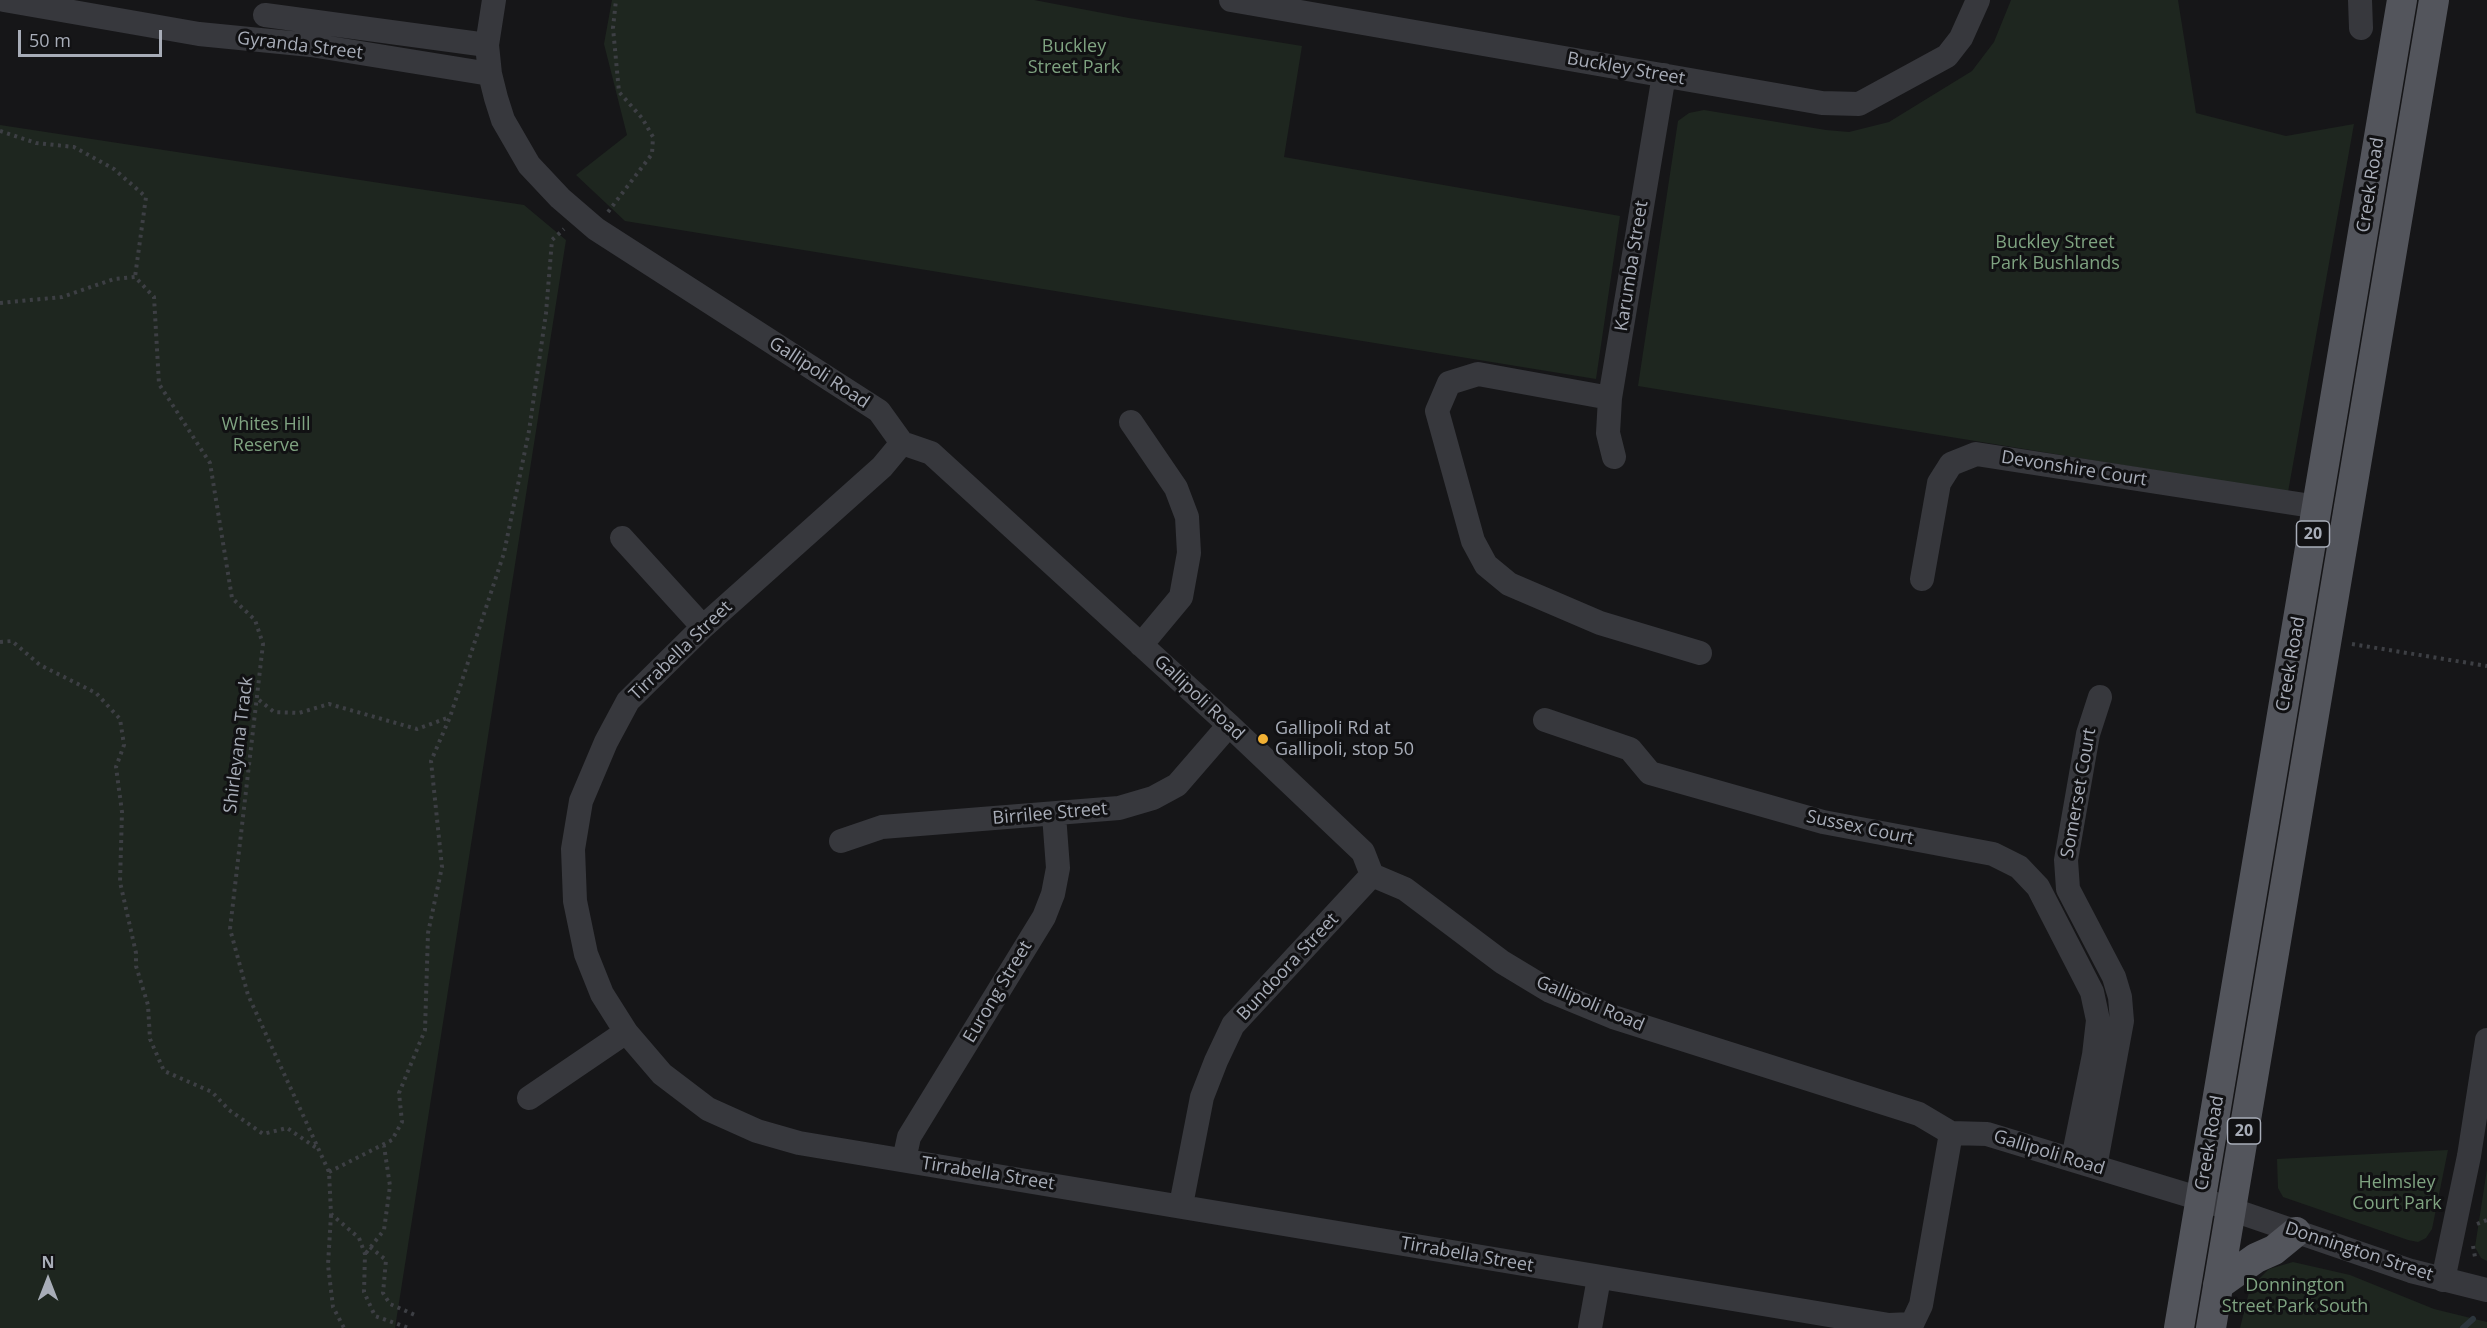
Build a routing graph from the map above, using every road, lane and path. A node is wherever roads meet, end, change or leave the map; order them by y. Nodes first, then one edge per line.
1 (4, 0) edge
2 (494, 0) edge
3 (616, 0) edge
4 (1231, 0) edge
5 (1978, 0) edge
6 (2360, 0) edge
7 (2402, 0) edge
8 (2434, 0) edge
9 (1343, 10) edge
10 (265, 15) dead end
11 (2361, 28) dead end
12 (487, 45) junction
13 (490, 74) junction
14 (1664, 75) junction
15 (0, 131) edge
16 (587, 222) junction
17 (135, 277) junction
18 (0, 303) edge
19 (1610, 398) junction
20 (1131, 422) dead end
21 (902, 443) junction
22 (1614, 457) dead end
23 (2318, 507) junction
24 (622, 538) dead end
25 (1922, 579) dead end
26 (703, 627) junction
27 (0, 642) edge
28 (2352, 644) dead end
29 (1141, 645) junction
30 (1700, 653) dead end
31 (2487, 666) edge
32 (2100, 697) dead end
33 (258, 700) junction
34 (450, 717) junction
35 (1545, 720) dead end
36 (1229, 725) junction
37 (1054, 815) junction
38 (842, 841) dead end
39 (1372, 875) junction
40 (2110, 1021) junction
41 (626, 1032) junction
42 (2487, 1040) edge
43 (529, 1098) dead end
44 (1951, 1133) junction
45 (384, 1146) junction
46 (319, 1150) junction
47 (904, 1160) junction
48 (2084, 1163) junction
49 (329, 1172) junction
50 (2201, 1199) junction
51 (1181, 1205) junction
52 (2231, 1210) junction
53 (331, 1214) junction
54 (2296, 1232) junction
55 (370, 1248) junction
56 (365, 1254) junction
57 (1599, 1278) junction
58 (2444, 1280) junction
59 (2218, 1285) junction
60 (2487, 1290) edge
61 (415, 1315) dead end
62 (344, 1328) edge
63 (409, 1328) edge
64 (1590, 1328) edge
65 (2179, 1328) edge
66 (2211, 1328) edge

1 - 13 street, Gyranda Street
2 - 12 street, Gallipoli Road
3 - 16 path
4 - 9 street, Buckley Street
5 - 14 street, Buckley Street
6 - 11 street
7 - 23 main road, Creek Road / 20
8 - 52 main road, Creek Road / 20
9 - 14 street, Buckley Street
10 - 12 street
12 - 13 street, Gallipoli Road
13 - 16 street, Gallipoli Road
14 - 19 street, Karumba Street
15 - 17 path
16 - 21 street, Gallipoli Road
16 - 34 path
17 - 18 path
17 - 33 path, Shirleyana Track
19 - 22 street, Karumba Street
19 - 30 street
20 - 29 street
21 - 26 street, Tirrabella Street
21 - 29 street, Gallipoli Road
23 - 25 street, Devonshire Court
23 - 50 main road, Creek Road / 20
24 - 26 street
26 - 41 street, Tirrabella Street
27 - 46 path
28 - 31 path
29 - 36 street, Gallipoli Road
32 - 40 street, Somerset Court
33 - 34 path
33 - 46 path, Shirleyana Track
34 - 45 path
35 - 40 street, Sussex Court
36 - 37 street, Birrilee Street
36 - 39 street, Gallipoli Road
37 - 38 street, Birrilee Street
37 - 47 street, Eurong Street
39 - 44 street, Gallipoli Road
39 - 51 street, Bundoora Street
40 - 48 street, Sussex Court
41 - 43 street
41 - 47 street, Tirrabella Street
42 - 58 street
44 - 48 street, Gallipoli Road
44 - 57 street, Tirrabella Street
45 - 49 path
45 - 55 path
46 - 49 path, Shirleyana Track
47 - 51 street, Tirrabella Street
48 - 50 street, Gallipoli Road
49 - 53 path, Shirleyana Track
50 - 52 street, Gallipoli Road
50 - 65 main road, Creek Road / 20
51 - 57 street, Tirrabella Street
52 - 54 street, Donnington Street
52 - 59 main road, Creek Road / 20
53 - 56 path
53 - 62 path, Shirleyana Track
54 - 58 street, Donnington Street
54 - 59 main road
55 - 56 path
55 - 61 path
56 - 63 path
57 - 64 street
58 - 60 street, Donnington Street
59 - 66 main road, Creek Road / 20

